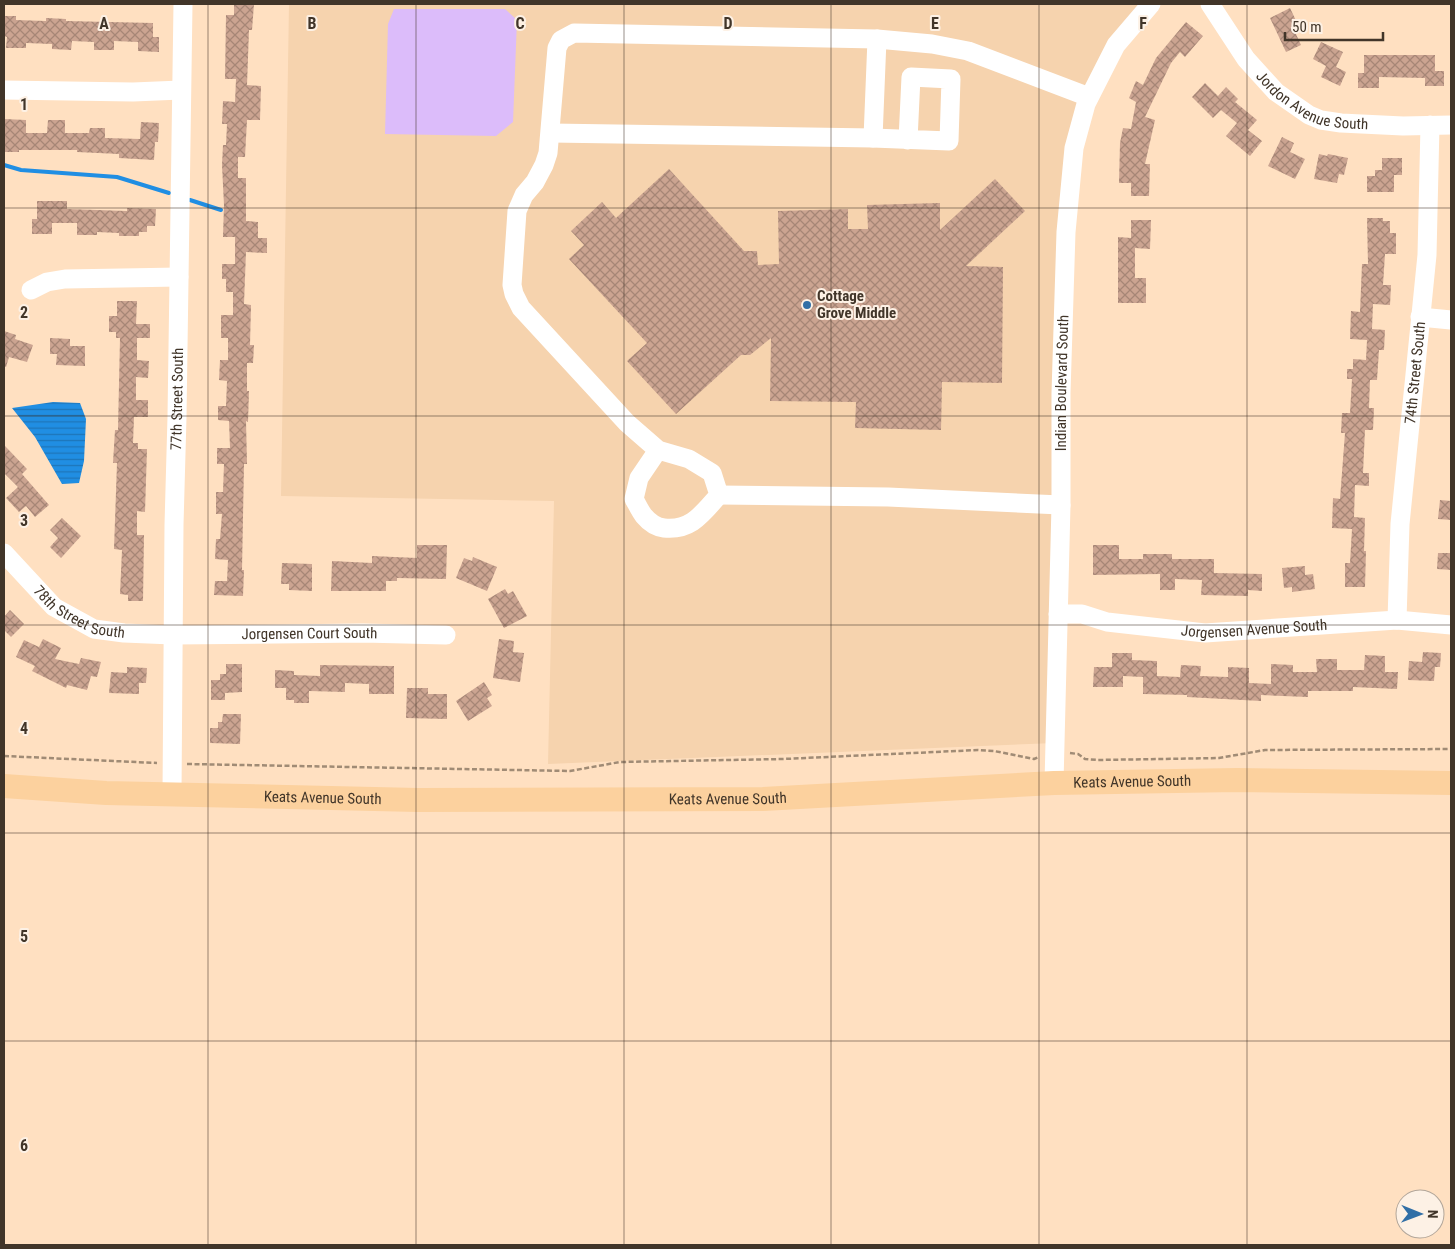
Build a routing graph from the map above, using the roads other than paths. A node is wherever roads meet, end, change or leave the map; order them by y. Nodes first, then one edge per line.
1 (183, 4) edge
2 (1151, 4) edge
3 (1210, 4) edge
4 (878, 39) junction
5 (4, 90) edge
6 (181, 90) junction
7 (1089, 97) junction
8 (1430, 125) junction
9 (1451, 125) edge
10 (551, 133) junction
11 (873, 138) junction
12 (908, 140) dead end
13 (179, 278) junction
14 (31, 290) dead end
15 (1420, 317) junction
16 (1451, 320) edge
17 (658, 450) junction
18 (719, 495) junction
19 (1060, 505) junction
20 (5, 556) edge
21 (1058, 614) junction
22 (1397, 620) junction
23 (1451, 625) edge
24 (173, 635) junction
25 (446, 635) dead end
26 (1054, 783) junction
27 (1451, 783) edge
28 (4, 786) edge
29 (172, 794) junction

1 - 6 street, 77th Street South
2 - 7 street, Indian Boulevard South
3 - 8 street, Jordon Avenue South
4 - 7 street
4 - 10 street
4 - 11 street
5 - 6 street
6 - 13 street, 77th Street South
7 - 19 street, Indian Boulevard South
8 - 9 street, Jordon Avenue South
8 - 15 street, 74th Street South
10 - 11 street
10 - 17 street
11 - 12 street
13 - 14 street
13 - 24 street, 77th Street South
15 - 16 street
15 - 22 street, 74th Street South
17 - 18 street
17 - 18 street
18 - 19 street
19 - 21 street, Indian Boulevard South
20 - 24 street, 78th Street South
21 - 22 street, Jorgensen Avenue South
21 - 26 street, Indian Boulevard South
22 - 23 street, Jorgensen Avenue South
24 - 25 street, Jorgensen Court South
24 - 29 street, 77th Street South
26 - 27 main road, Keats Avenue South
26 - 29 main road, Keats Avenue South
28 - 29 main road, Keats Avenue South

